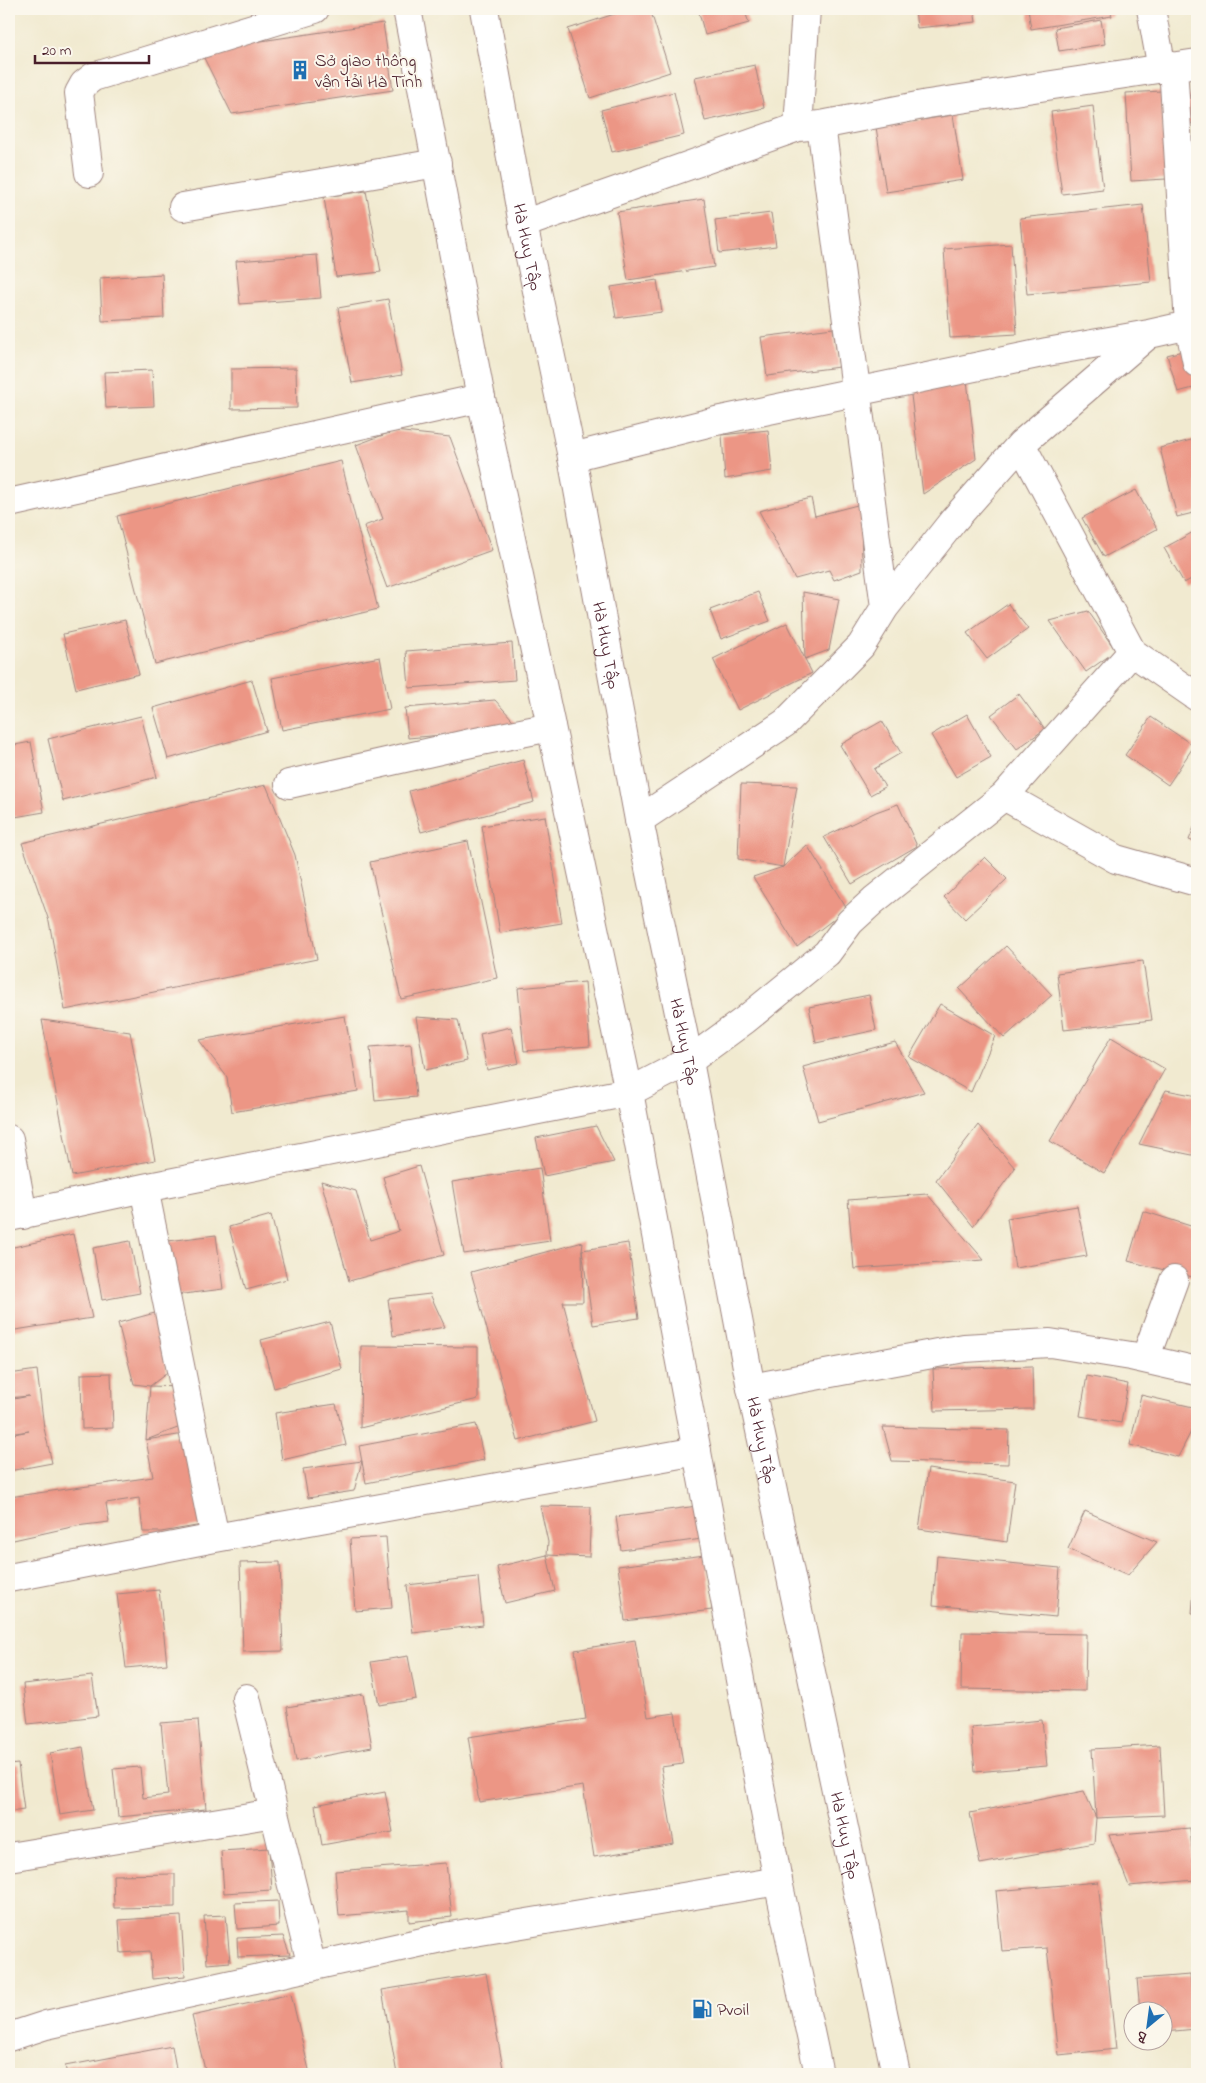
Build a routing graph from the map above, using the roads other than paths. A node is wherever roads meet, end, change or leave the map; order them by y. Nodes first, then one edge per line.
1 (315, 9) edge
2 (407, 9) edge
3 (484, 9) edge
4 (806, 9) edge
5 (1151, 9) edge
6 (1177, 66) edge
7 (809, 126) junction
8 (437, 163) junction
9 (90, 173) dead end
10 (183, 207) dead end
11 (523, 224) junction
12 (1189, 324) junction
13 (1150, 334) junction
14 (1197, 363) edge
15 (857, 392) junction
16 (481, 398) junction
17 (1021, 444) junction
18 (572, 457) junction
19 (9, 503) edge
20 (885, 606) junction
21 (1132, 652) junction
22 (1197, 697) edge
23 (551, 728) junction
24 (289, 784) dead end
25 (1004, 796) junction
26 (638, 820) junction
27 (1197, 882) edge
28 (689, 1061) junction
29 (629, 1092) junction
30 (9, 1139) edge
31 (144, 1188) junction
32 (16, 1216) edge
33 (1174, 1280) dead end
34 (1145, 1359) junction
35 (1197, 1371) edge
36 (751, 1388) junction
37 (696, 1451) junction
38 (215, 1538) junction
39 (9, 1578) edge
40 (246, 1698) dead end
41 (274, 1813) junction
42 (9, 1857) edge
43 (778, 1881) junction
44 (312, 1967) junction
45 (9, 2037) edge
46 (818, 2074) edge
47 (896, 2074) edge

1 - 9 street
2 - 8 street
3 - 11 street, Hà Huy Tập
4 - 7 street
5 - 6 street
6 - 7 street
6 - 12 street
7 - 11 street
7 - 15 street
8 - 10 street
8 - 16 street
11 - 18 street, Hà Huy Tập
12 - 13 street
12 - 14 street
13 - 15 street
13 - 17 street
15 - 18 street
15 - 20 street
16 - 19 street
16 - 23 street
17 - 20 street
17 - 21 street
18 - 26 street, Hà Huy Tập
20 - 26 street
21 - 22 street
21 - 25 street
23 - 24 street
23 - 29 street
25 - 27 street
25 - 28 street
26 - 28 street, Hà Huy Tập
28 - 29 street
28 - 36 street, Hà Huy Tập
29 - 31 street
29 - 37 street
30 - 32 street
31 - 32 street
31 - 38 street
33 - 34 street
34 - 35 street
34 - 36 street
36 - 47 street, Hà Huy Tập
37 - 38 street
37 - 43 street
38 - 39 street
40 - 41 street
41 - 42 street
41 - 44 street
43 - 44 street
43 - 46 street
44 - 45 street

